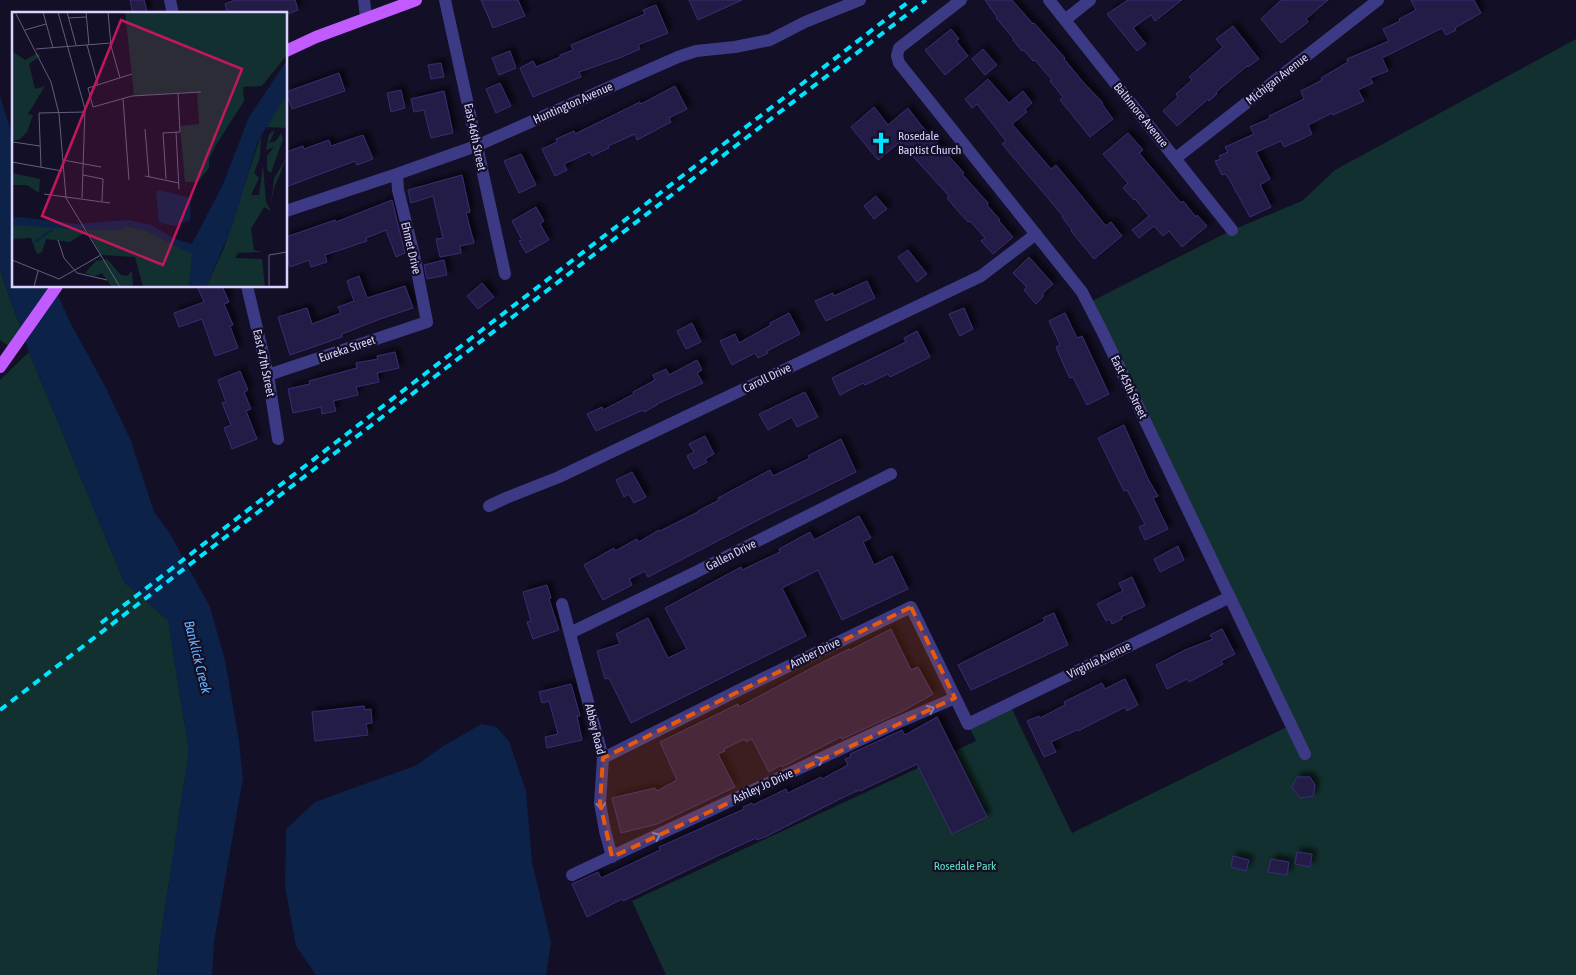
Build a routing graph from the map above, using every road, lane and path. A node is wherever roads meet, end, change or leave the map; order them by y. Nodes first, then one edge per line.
1 (364, 0) edge
2 (416, 0) edge
3 (445, 0) edge
4 (860, 0) edge
5 (961, 0) edge
6 (1049, 0) edge
7 (1090, 0) edge
8 (1378, 0) edge
9 (836, 4) edge
10 (366, 18) junction
11 (1065, 20) junction
12 (288, 50) edge
13 (476, 146) junction
14 (1176, 158) junction
15 (398, 174) junction
16 (288, 209) edge
17 (1232, 230) dead end
18 (1036, 234) junction
19 (505, 274) dead end
20 (56, 288) edge
21 (248, 288) edge
22 (427, 322) joint
23 (0, 367) edge
24 (268, 376) junction
25 (278, 439) dead end
26 (891, 474) dead end
27 (489, 506) dead end
28 (1230, 597) junction
29 (562, 604) dead end
30 (570, 633) junction
31 (955, 698) junction
32 (968, 724) joint
33 (1305, 754) dead end
34 (603, 758) junction
35 (612, 857) junction
36 (572, 876) dead end

1 - 10 street
2 - 10 main road
3 - 13 street, East 46th Street
4 - 9 street, Huntington Avenue
5 - 18 street, East 45th Street
6 - 11 street, Baltimore Avenue
7 - 11 street
8 - 14 street, Michigan Avenue
9 - 13 street, Huntington Avenue
10 - 12 main road
11 - 14 street, Baltimore Avenue
13 - 15 street, Huntington Avenue
13 - 19 street, East 46th Street
14 - 17 street, Baltimore Avenue
15 - 16 street, Huntington Avenue
15 - 22 street, Ehmet Drive
18 - 27 street, Caroll Drive
18 - 28 street, East 45th Street
20 - 23 main road
21 - 24 street, East 47th Street
22 - 24 street, Eureka Street
24 - 25 street, East 47th Street
26 - 30 street, Gallen Drive
28 - 32 street, Virginia Avenue
28 - 33 street, East 45th Street
29 - 30 street, Abbey Road
30 - 34 street, Abbey Road
31 - 32 street, Amber Drive
31 - 34 street, Amber Drive
35 -> 31 street, Ashley Jo Drive
34 -> 35 street, Abbey Road
35 - 36 street, Ashley Jo Drive

